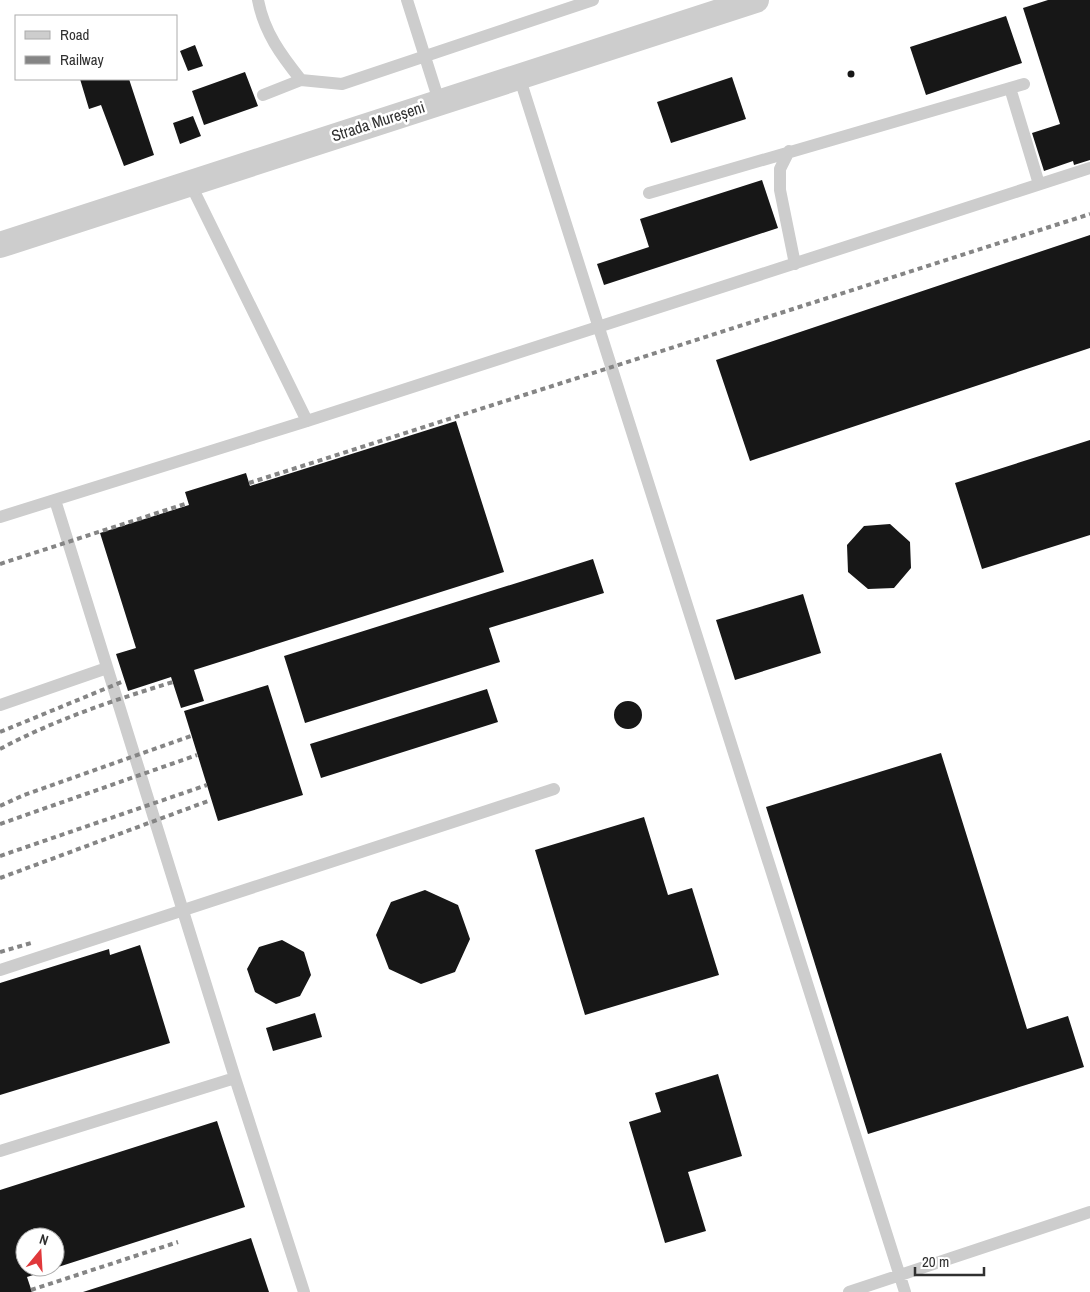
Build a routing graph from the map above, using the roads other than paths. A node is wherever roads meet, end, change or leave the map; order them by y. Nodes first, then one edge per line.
1 (258, 0) edge
2 (407, 0) edge
3 (593, 0) edge
4 (756, 0) edge
5 (423, 56) junction
6 (519, 76) junction
7 (301, 80) junction
8 (1024, 84) dead end
9 (1010, 88) junction
10 (263, 95) dead end
11 (439, 101) junction
12 (788, 151) junction
13 (1090, 168) edge
14 (190, 183) junction
15 (1039, 184) junction
16 (649, 192) dead end
17 (0, 245) edge
18 (794, 264) junction
19 (598, 327) junction
20 (307, 421) junction
21 (55, 500) junction
22 (0, 517) edge
23 (107, 668) junction
24 (0, 705) edge
25 (554, 789) dead end
26 (183, 911) junction
27 (0, 970) edge
28 (235, 1078) junction
29 (0, 1151) edge
30 (1090, 1212) edge
31 (900, 1276) junction
32 (304, 1292) edge
33 (849, 1292) edge
34 (905, 1292) edge

1 - 7 lane
2 - 5 lane
3 - 5 lane
4 - 6 street, Strada Mureșeni
5 - 7 lane
5 - 11 lane
6 - 11 street, Strada Mureșeni
6 - 19 lane
7 - 10 lane
8 - 9 lane
9 - 12 lane
9 - 15 lane
11 - 14 street, Strada Mureșeni
12 - 16 lane
12 - 18 lane
13 - 15 lane
14 - 17 street, Strada Mureșeni
14 - 20 lane
15 - 18 lane
18 - 19 lane
19 - 20 lane
19 - 31 lane
20 - 21 lane
21 - 22 lane
21 - 23 lane
23 - 24 lane
23 - 26 lane
25 - 26 lane
26 - 27 lane
26 - 28 lane
28 - 29 lane
28 - 32 lane
30 - 31 lane
31 - 33 lane
31 - 34 lane

